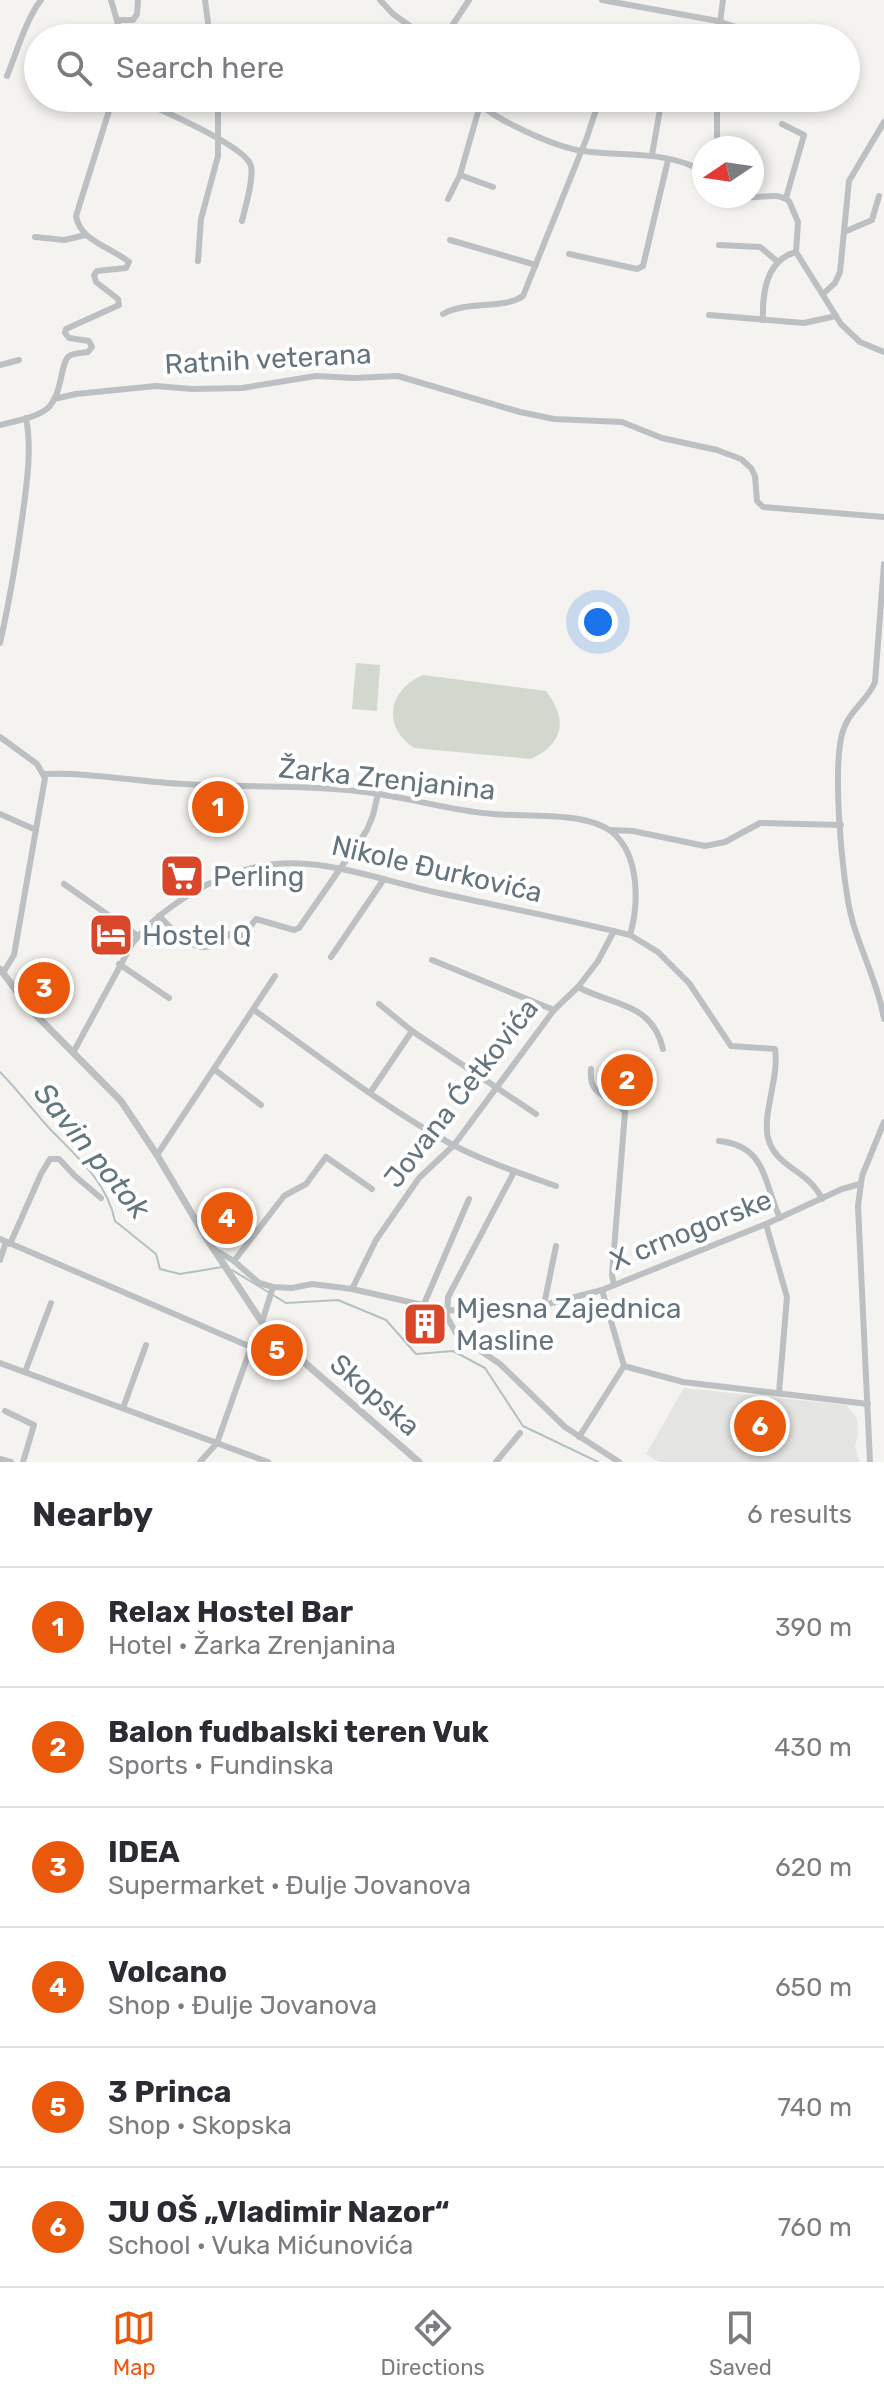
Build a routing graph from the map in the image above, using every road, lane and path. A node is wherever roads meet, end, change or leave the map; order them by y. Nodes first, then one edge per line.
1 (41, 0) edge
2 (111, 0) edge
3 (138, 0) edge
4 (205, 0) edge
5 (380, 0) edge
6 (469, 0) edge
7 (602, 0) edge
8 (723, 0) edge
9 (631, 3) edge
10 (118, 20) junction
11 (718, 21) junction
12 (27, 24) edge
13 (119, 24) edge
14 (208, 24) edge
15 (407, 24) edge
16 (453, 24) edge
17 (727, 24) edge
18 (24, 36) edge
19 (7, 76) dead end
20 (108, 112) edge
21 (164, 112) edge
22 (218, 112) edge
23 (478, 112) edge
24 (492, 112) edge
25 (595, 112) edge
26 (660, 112) edge
27 (717, 112) edge
28 (884, 122) edge
29 (782, 124) dead end
30 (717, 136) edge
31 (217, 138) junction
32 (581, 151) junction
33 (652, 155) junction
34 (668, 160) junction
35 (692, 166) edge
36 (460, 175) junction
37 (493, 187) dead end
38 (764, 196) edge
39 (879, 196) dead end
40 (786, 198) junction
41 (448, 199) dead end
42 (242, 221) dead end
43 (844, 232) junction
44 (86, 235) junction
45 (35, 237) dead end
46 (450, 240) dead end
47 (719, 245) dead end
48 (796, 252) junction
49 (569, 254) dead end
50 (198, 261) dead end
51 (777, 261) junction
52 (536, 265) junction
53 (824, 293) junction
54 (443, 314) dead end
55 (709, 315) dead end
56 (836, 316) junction
57 (763, 320) junction
58 (884, 352) edge
59 (19, 360) dead end
60 (0, 365) edge
61 (54, 399) junction
62 (26, 418) junction
63 (0, 425) edge
64 (884, 517) edge
65 (884, 564) edge
66 (0, 643) edge
67 (0, 737) edge
68 (44, 774) junction
69 (378, 794) junction
70 (0, 814) edge
71 (841, 825) junction
72 (36, 830) junction
73 (610, 830) junction
74 (343, 868) junction
75 (384, 879) junction
76 (64, 884) dead end
77 (159, 916) junction
78 (614, 931) junction
79 (630, 935) junction
80 (138, 936) junction
81 (331, 957) dead end
82 (432, 960) dead end
83 (119, 964) junction
84 (1, 971) edge
85 (275, 976) dead end
86 (578, 987) junction
87 (169, 998) dead end
88 (379, 1004) dead end
89 (254, 1010) junction
90 (554, 1010) junction
91 (884, 1019) edge
92 (412, 1031) junction
93 (663, 1049) dead end
94 (74, 1051) junction
95 (214, 1069) junction
96 (591, 1069) dead end
97 (498, 1088) junction
98 (370, 1093) junction
99 (261, 1105) dead end
100 (536, 1114) dead end
101 (884, 1122) edge
102 (719, 1141) dead end
103 (454, 1145) junction
104 (157, 1155) junction
105 (514, 1172) junction
106 (860, 1184) junction
107 (556, 1186) dead end
108 (372, 1189) dead end
109 (101, 1198) dead end
110 (469, 1199) dead end
111 (822, 1199) junction
112 (780, 1218) junction
113 (766, 1224) junction
114 (6, 1242) edge
115 (556, 1246) dead end
116 (214, 1250) junction
117 (0, 1260) edge
118 (234, 1261) junction
119 (614, 1285) junction
120 (352, 1289) junction
121 (272, 1290) junction
122 (602, 1290) junction
123 (51, 1303) dead end
124 (424, 1304) junction
125 (544, 1305) junction
126 (445, 1310) junction
127 (262, 1322) junction
128 (267, 1330) junction
129 (146, 1345) dead end
130 (251, 1347) junction
131 (0, 1363) edge
132 (624, 1366) junction
133 (25, 1372) junction
134 (779, 1393) junction
135 (868, 1404) junction
136 (123, 1408) junction
137 (5, 1411) dead end
138 (520, 1433) dead end
139 (579, 1437) junction
140 (217, 1443) junction
141 (0, 1459) edge
142 (11, 1462) edge
143 (23, 1462) edge
144 (200, 1462) edge
145 (268, 1462) edge
146 (419, 1462) edge
147 (496, 1462) edge
148 (619, 1462) edge
149 (870, 1462) edge

1 - 12 street
2 - 10 street
3 - 10 street
4 - 14 street
5 - 15 street
6 - 16 street
7 - 9 street
8 - 11 street
9 - 11 street
10 - 13 street
11 - 17 street
18 - 19 street
20 - 44 street
21 - 31 street
22 - 31 street
23 - 36 street
24 - 32 street
25 - 32 street
26 - 33 street
27 - 30 street
28 - 43 street
29 - 40 street
31 - 42 street
31 - 50 street
32 - 33 street
32 - 52 street
33 - 34 street
34 - 35 street
34 - 49 street
36 - 37 street
36 - 41 street
38 - 40 street
39 - 43 street
40 - 48 street
43 - 53 street
44 - 45 street
44 - 61 street
46 - 52 street
47 - 51 street
48 - 51 street
48 - 53 street
51 - 57 street
52 - 54 street
53 - 56 street
55 - 57 street
56 - 57 street
56 - 58 street
59 - 60 street
61 - 62 street, Ratnih veterana
61 - 64 street, Ratnih veterana
62 - 63 street, Ratnih veterana
62 - 66 street
65 - 71 street
67 - 68 street
68 - 69 street, Žarka Zrenjanina
68 - 72 street
69 - 73 street, Žarka Zrenjanina
69 - 74 street
70 - 72 street
71 - 73 street, Žarka Zrenjanina
71 - 91 street
72 - 84 street
73 - 79 street
74 - 75 street, Nikole Đurkovića
74 - 77 street, Nikole Đurkovića
74 - 77 street
75 - 78 street, Nikole Đurkovića
75 - 81 street
76 - 80 street
77 - 80 street, Nikole Đurkovića
78 - 79 street, Nikole Đurkovića
78 - 86 street, Jovana Ćetkovića
79 - 111 street, Nikole Đurkovića
80 - 83 street, Nikole Đurkovića
82 - 90 street
83 - 87 street
83 - 94 street, Nikole Đurkovića
84 - 94 street, Skopska
85 - 89 street
86 - 90 street, Jovana Ćetkovića
86 - 93 street
88 - 92 street
89 - 95 street
89 - 98 street
90 - 97 street, Jovana Ćetkovića
92 - 97 street
92 - 98 street
94 - 104 street, Skopska
95 - 99 street
95 - 104 street
96 - 119 street
97 - 100 street
97 - 103 street, Jovana Ćetkovića
98 - 103 street
101 - 106 street
102 - 112 street
103 - 105 street
103 - 120 street, Jovana Ćetkovića
104 - 116 street, Skopska
105 - 107 street
105 - 126 street
106 - 111 street, X crnogorske
106 - 135 street
108 - 118 street
109 - 114 street
110 - 124 street
111 - 112 street, X crnogorske
112 - 113 street, X crnogorske
113 - 119 street, X crnogorske
113 - 134 street
114 - 117 street
114 - 130 street
115 - 125 street
116 - 118 street
116 - 127 street, Skopska
118 - 121 street
119 - 122 street, X crnogorske
120 - 121 street, X crnogorske
120 - 124 street, X crnogorske
121 - 127 street
122 - 125 street, X crnogorske
122 - 132 street
123 - 133 street
124 - 126 street, X crnogorske
125 - 126 street, X crnogorske
126 - 139 street
127 - 128 street, Skopska
128 - 130 street
128 - 146 street, Skopska
129 - 136 street
130 - 140 street
131 - 133 street
132 - 134 street
132 - 139 street
133 - 136 street
134 - 135 street
135 - 149 street
136 - 140 street
137 - 143 street
138 - 147 street
139 - 148 street
140 - 144 street
140 - 145 street
141 - 142 street

